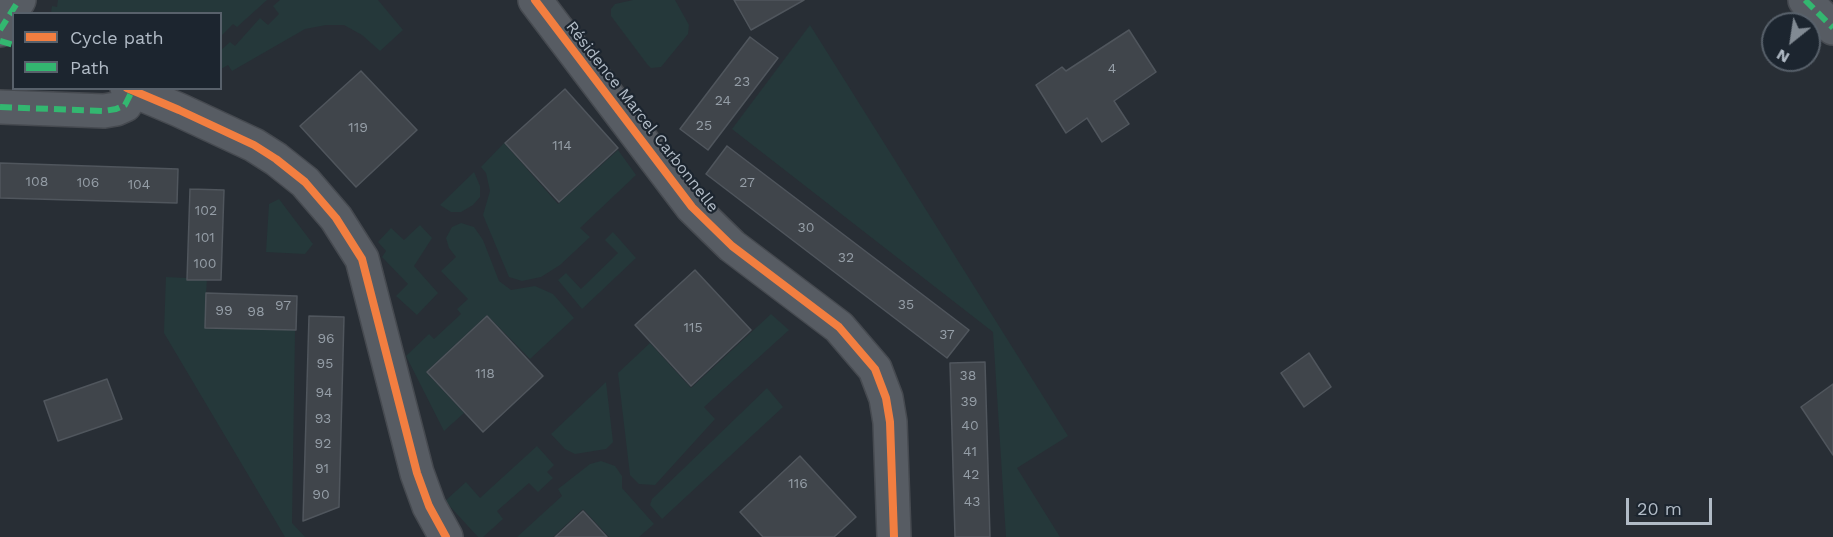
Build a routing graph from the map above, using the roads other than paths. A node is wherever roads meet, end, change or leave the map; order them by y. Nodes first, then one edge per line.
1 (19, 0) edge
2 (535, 0) edge
3 (1805, 0) edge
4 (1833, 28) edge
5 (0, 30) edge
6 (130, 90) edge
7 (0, 107) edge
8 (446, 537) edge
9 (894, 537) edge

1 - 5 street
2 - 9 street, Résidence Marcel Carbonnelle
3 - 4 street
6 - 7 street
6 - 8 street

